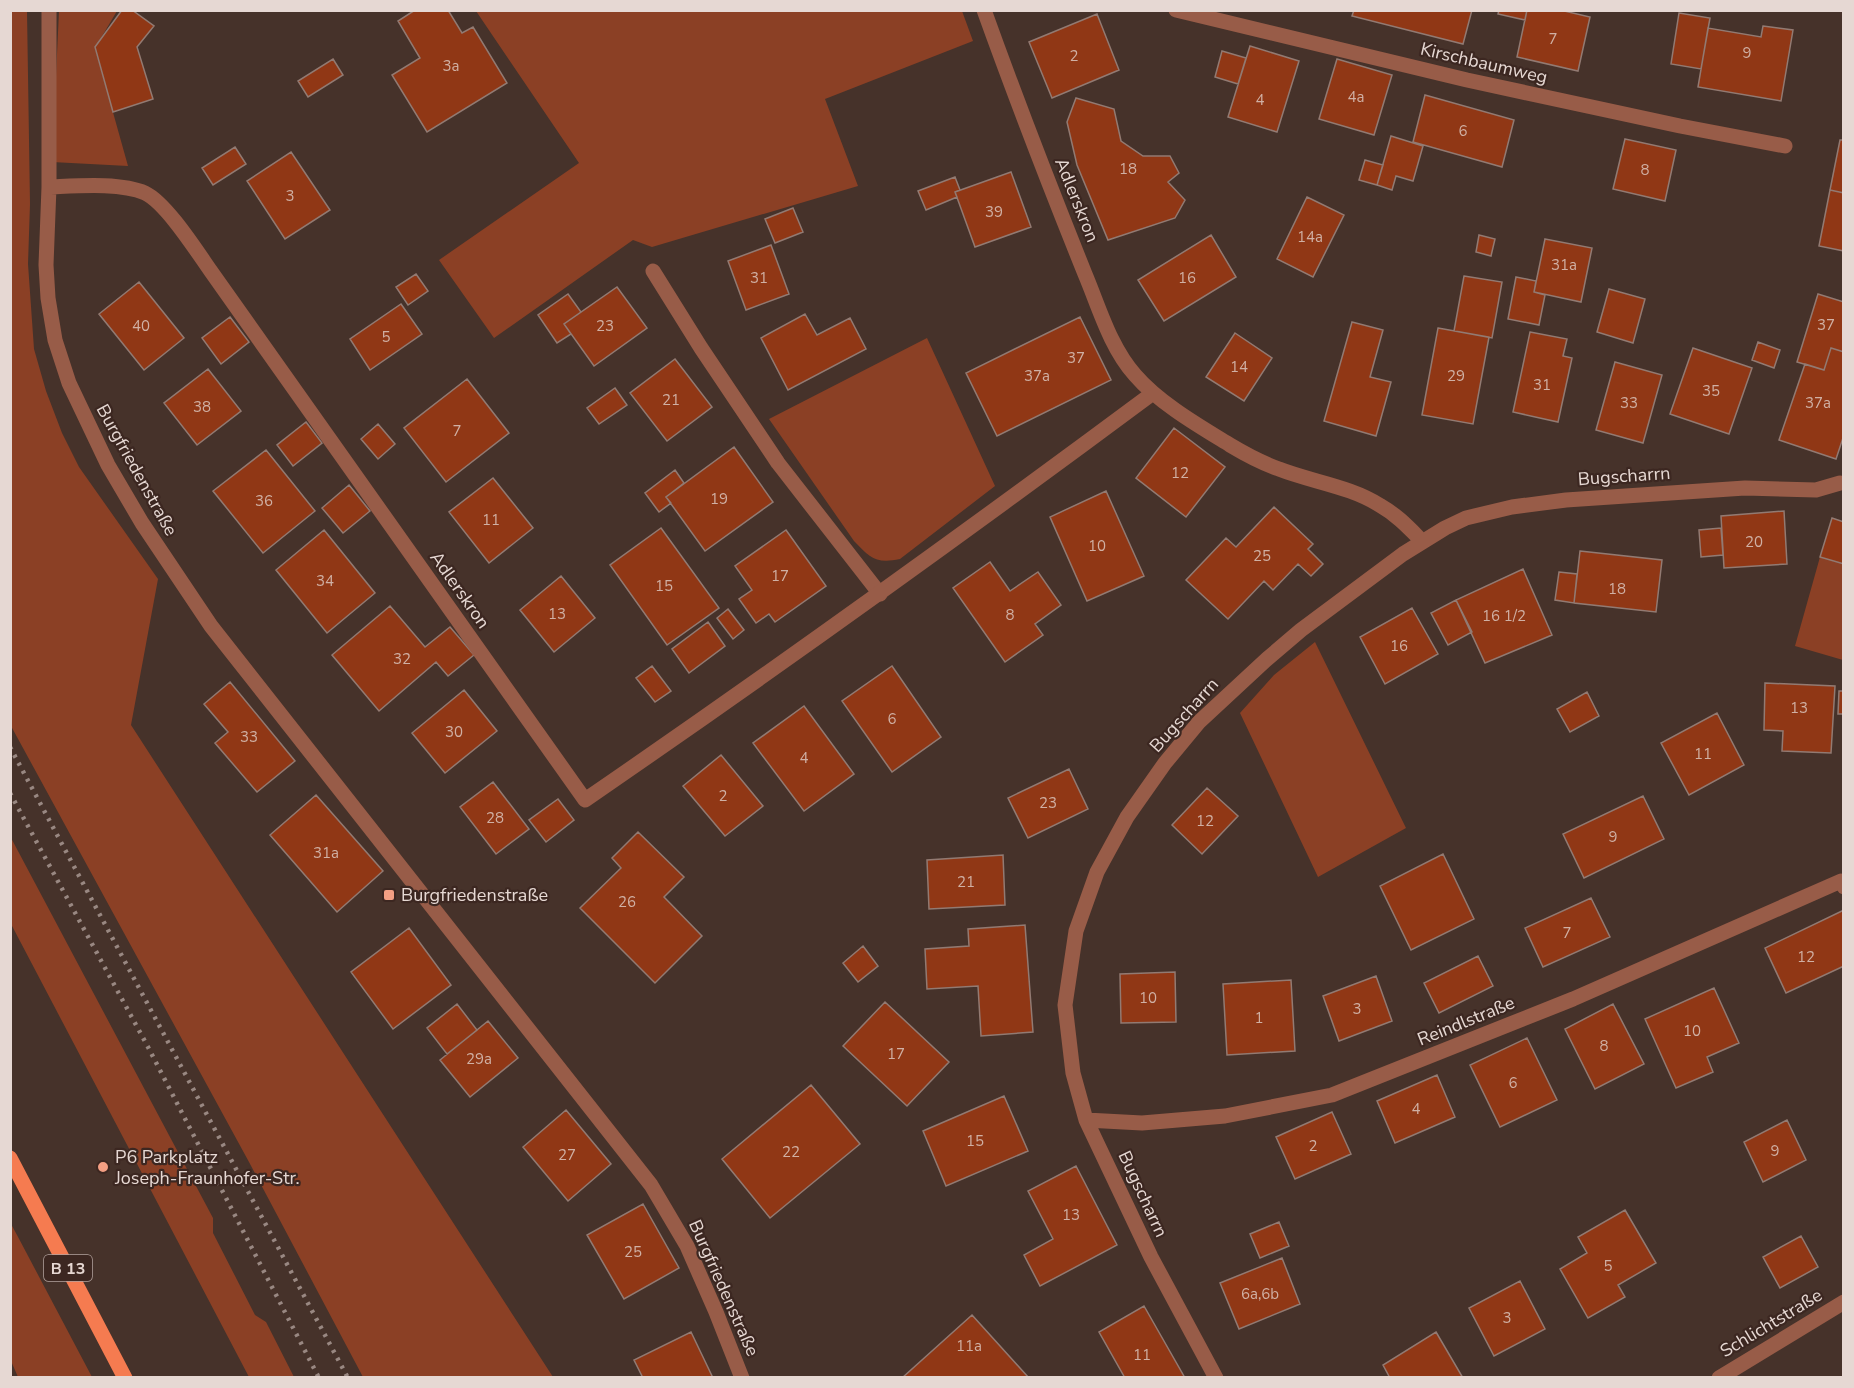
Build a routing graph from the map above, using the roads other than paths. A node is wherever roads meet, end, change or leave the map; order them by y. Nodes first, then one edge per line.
1 (49, 10) edge
2 (984, 10) edge
3 (1176, 10) edge
4 (1785, 146) dead end
5 (49, 187) junction
6 (653, 271) dead end
7 (1153, 393) junction
8 (1840, 483) dead end
9 (1422, 542) junction
10 (880, 594) junction
11 (1842, 884) edge
12 (1086, 1120) junction
13 (10, 1158) edge
14 (1844, 1302) edge
15 (125, 1377) edge
16 (742, 1377) edge
17 (1216, 1377) edge
18 (1719, 1377) edge

1 - 5 street, Burgfriedenstraße
2 - 7 street, Adlerskron
3 - 4 street, Kirschbaumweg
5 - 10 street, Adlerskron
5 - 16 street, Burgfriedenstraße
6 - 10 street
7 - 9 street, Adlerskron
7 - 10 street, Adlerskron
8 - 9 street, Bugscharrn
9 - 12 street, Bugscharrn
11 - 12 street, Reindlstraße
12 - 17 street, Bugscharrn
13 - 15 main road, B 13
14 - 18 street, Schlichtstraße

